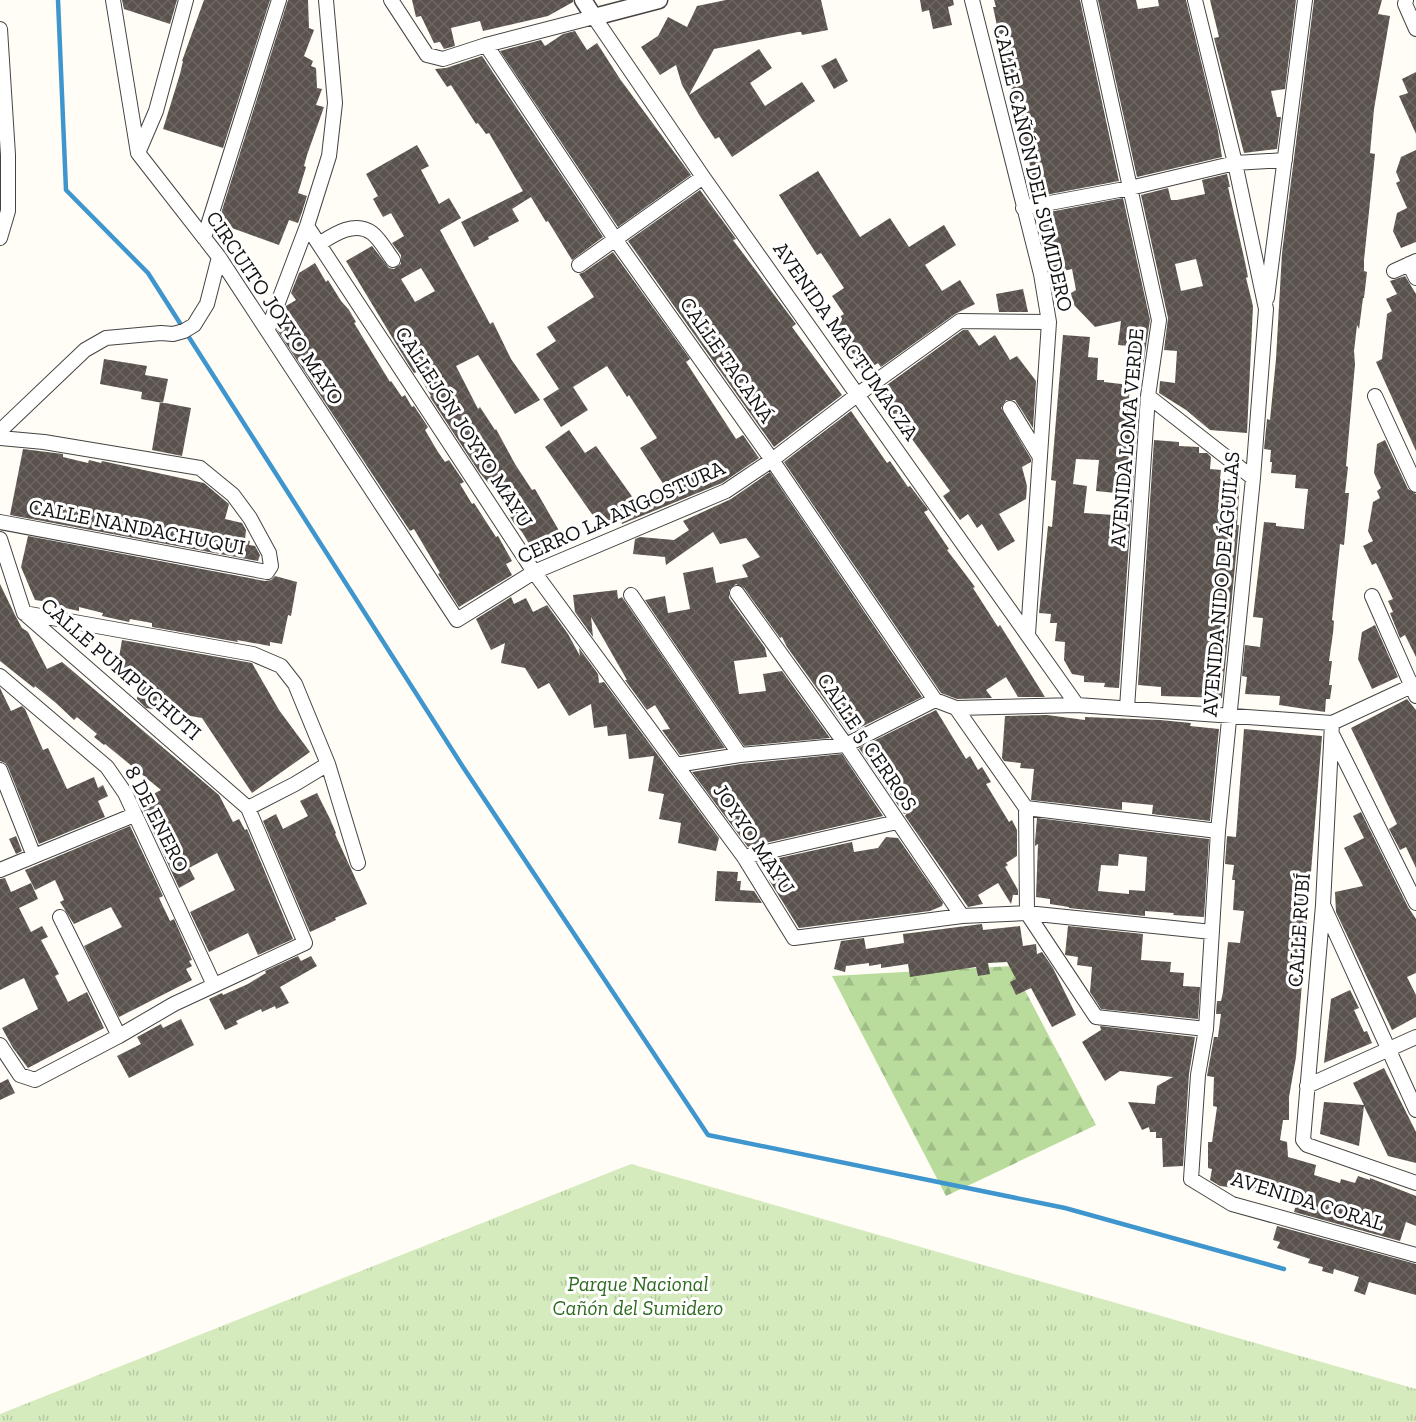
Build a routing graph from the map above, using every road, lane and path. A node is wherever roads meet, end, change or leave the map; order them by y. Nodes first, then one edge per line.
1 (113, 0) edge
2 (186, 0) edge
3 (279, 0) edge
4 (326, 0) edge
5 (391, 0) edge
6 (583, 0) edge
7 (660, 0) edge
8 (972, 0) edge
9 (1089, 0) edge
10 (1196, 0) edge
11 (1305, 0) edge
12 (1405, 2) edge
13 (594, 17) junction
14 (1416, 29) edge
15 (0, 34) edge
16 (486, 45) junction
17 (4, 151) edge
18 (138, 153) junction
19 (1285, 160) junction
20 (1235, 163) junction
21 (703, 177) junction
22 (1130, 188) junction
23 (1023, 208) junction
24 (307, 226) junction
25 (0, 238) edge
26 (204, 238) junction
27 (615, 239) junction
28 (319, 244) junction
29 (219, 257) junction
30 (393, 260) dead end
31 (1413, 263) edge
32 (579, 265) dead end
33 (1395, 271) dead end
34 (1416, 278) edge
35 (1266, 309) junction
36 (1049, 322) junction
37 (268, 329) junction
38 (857, 395) junction
39 (1148, 396) junction
40 (1376, 396) dead end
41 (1010, 408) dead end
42 (0, 431) edge
43 (0, 438) edge
44 (1040, 457) junction
45 (772, 460) junction
46 (1253, 478) junction
47 (1416, 485) edge
48 (0, 522) edge
49 (0, 538) edge
50 (534, 572) junction
51 (738, 593) dead end
52 (631, 595) dead end
53 (1372, 596) dead end
54 (24, 613) junction
55 (457, 620) joint
56 (1028, 634) junction
57 (0, 676) edge
58 (1415, 689) edge
59 (935, 700) junction
60 (1077, 705) junction
61 (956, 708) junction
62 (1127, 708) junction
63 (1230, 716) junction
64 (1332, 728) junction
65 (846, 746) junction
66 (740, 755) junction
67 (328, 764) junction
68 (676, 765) junction
69 (0, 770) edge
70 (248, 808) junction
71 (1026, 808) junction
72 (134, 815) junction
73 (897, 822) junction
74 (1218, 831) junction
75 (34, 856) junction
76 (744, 857) junction
77 (358, 862) dead end
78 (0, 870) edge
79 (1416, 903) edge
80 (1323, 905) junction
81 (1027, 913) junction
82 (962, 916) junction
83 (60, 917) dead end
84 (1212, 932) junction
85 (214, 985) junction
86 (1206, 1029) junction
87 (119, 1036) junction
88 (1416, 1036) edge
89 (0, 1045) edge
90 (1389, 1050) junction
91 (1307, 1086) junction
92 (1416, 1110) edge
93 (1191, 1179) joint
94 (1416, 1183) edge
95 (1416, 1255) edge

1 - 18 street, CIRCUITO JOYYO MAYO
2 - 18 street
3 - 26 street
4 - 24 street
5 - 16 street
6 - 13 street, AVENIDA MACTUMACZA
7 - 13 street
8 - 23 street, CALLE CAÑÓN DEL SUMIDERO
9 - 22 street, AVENIDA LOMA VERDE
10 - 20 street, AVENIDA NIDO DE ÁGUILAS
11 - 19 street
12 - 14 street
13 - 16 street
13 - 21 street, AVENIDA MACTUMACZA
15 - 17 street
16 - 27 street, CALLE TACANÁ
17 - 25 street
18 - 26 street, CIRCUITO JOYYO MAYO
19 - 20 street
19 - 35 street
20 - 22 street
20 - 35 street, AVENIDA NIDO DE ÁGUILAS
21 - 27 street
21 - 38 street, AVENIDA MACTUMACZA
22 - 23 street
22 - 39 street, AVENIDA LOMA VERDE
23 - 36 street, CALLE CAÑÓN DEL SUMIDERO
24 - 28 street, CALLEJÓN JOYYO MAYU
24 - 37 street
26 - 29 street, CIRCUITO JOYYO MAYO
27 - 32 street
27 - 45 street, CALLE TACANÁ
28 - 30 street
28 - 50 street, CALLEJÓN JOYYO MAYU
29 - 37 street, CIRCUITO JOYYO MAYO
29 - 42 street
31 - 33 street
31 - 34 street
35 - 46 street, AVENIDA NIDO DE ÁGUILAS
36 - 38 street, CERRO LA ANGOSTURA
36 - 44 street, CALLE CAÑÓN DEL SUMIDERO
37 - 55 street, CIRCUITO JOYYO MAYO
38 - 45 street, CERRO LA ANGOSTURA
38 - 56 street, AVENIDA MACTUMACZA
39 - 46 street
39 - 62 street, AVENIDA LOMA VERDE
40 - 47 street
41 - 44 street
43 - 48 street, CALLE NANDACHUQUI
44 - 56 street, CALLE CAÑÓN DEL SUMIDERO
45 - 50 street, CERRO LA ANGOSTURA
45 - 59 street, CALLE TACANÁ
46 - 63 street, AVENIDA NIDO DE ÁGUILAS
49 - 54 street, CALLE PUMPUCHUTI
50 - 55 street, CERRO LA ANGOSTURA
50 - 68 street, CALLEJÓN JOYYO MAYU
51 - 65 street, CALLE 5 CERROS
52 - 66 street
53 - 58 street
54 - 67 street
54 - 70 street, CALLE PUMPUCHUTI
56 - 60 street, AVENIDA MACTUMACZA
57 - 72 street, 8 DE ENERO
58 - 64 street
59 - 61 street
59 - 65 street
60 - 61 street
60 - 62 street
61 - 71 street
62 - 63 street
63 - 64 street
63 - 74 street, AVENIDA NIDO DE ÁGUILAS
64 - 79 street
64 - 80 street, CALLE RUBÍ
65 - 66 street
65 - 73 street, CALLE 5 CERROS
66 - 68 street
67 - 70 street
67 - 77 street
68 - 76 street, JOYYO MAYU
69 - 75 street
70 - 85 street
71 - 74 street
71 - 81 street
72 - 75 street
72 - 85 street, 8 DE ENERO
73 - 76 street
73 - 82 street, CALLE 5 CERROS
74 - 84 street, AVENIDA NIDO DE ÁGUILAS
75 - 78 street
76 - 82 street, JOYYO MAYU
80 - 90 street
80 - 91 street, CALLE RUBÍ
81 - 82 street
81 - 84 street
81 - 86 street
83 - 87 street
84 - 86 street, AVENIDA NIDO DE ÁGUILAS
85 - 87 street
86 - 93 street, AVENIDA NIDO DE ÁGUILAS
87 - 89 street
88 - 90 street
90 - 91 street
90 - 92 street
91 - 94 street, CALLE RUBÍ
93 - 95 street, AVENIDA CORAL

